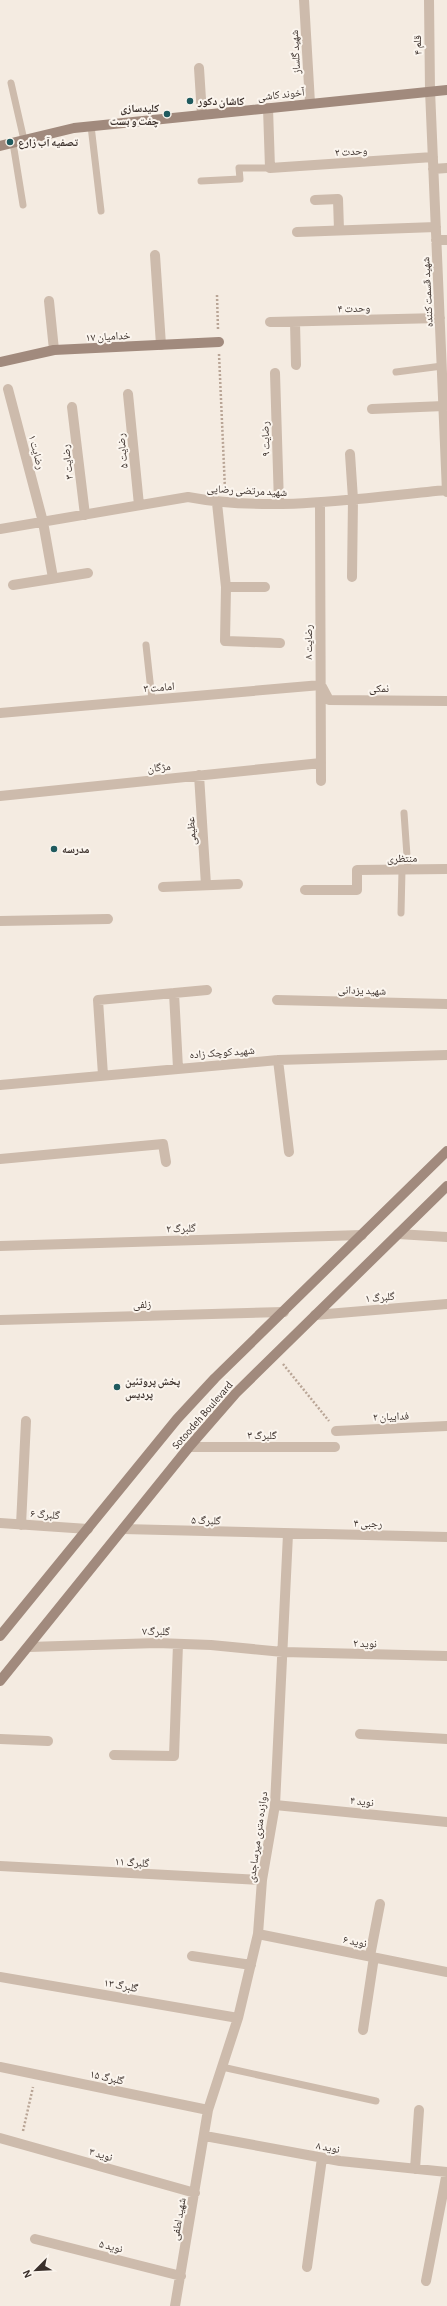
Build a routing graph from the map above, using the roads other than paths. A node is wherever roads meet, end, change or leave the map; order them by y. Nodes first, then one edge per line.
1 (304, 0) edge
2 (429, 0) edge
3 (199, 68) dead end
4 (12, 83) dead end
5 (430, 90) junction
6 (447, 90) edge
7 (310, 103) junction
8 (268, 108) junction
9 (202, 115) junction
10 (91, 126) junction
11 (24, 140) junction
12 (13, 143) junction
13 (0, 146) edge
14 (432, 158) junction
15 (270, 168) junction
16 (447, 168) edge
17 (433, 169) junction
18 (201, 181) dead end
19 (315, 200) dead end
20 (23, 205) dead end
21 (101, 211) dead end
22 (436, 227) junction
23 (339, 230) junction
24 (297, 232) dead end
25 (436, 240) junction
26 (447, 240) edge
27 (155, 256) dead end
28 (49, 301) dead end
29 (440, 318) junction
30 (270, 322) dead end
31 (295, 322) junction
32 (219, 342) road end
33 (161, 345) junction
34 (54, 350) junction
35 (0, 362) edge
36 (296, 365) dead end
37 (444, 366) edge
38 (396, 372) dead end
39 (275, 373) dead end
40 (8, 389) dead end
41 (128, 394) dead end
42 (444, 406) junction
43 (72, 407) dead end
44 (372, 409) dead end
45 (350, 454) dead end
46 (447, 466) edge
47 (447, 491) edge
48 (353, 499) junction
49 (221, 502) junction
50 (320, 503) junction
51 (279, 504) junction
52 (139, 505) junction
53 (85, 515) junction
54 (43, 522) junction
55 (0, 529) edge
56 (88, 573) dead end
57 (352, 577) dead end
58 (53, 578) junction
59 (13, 585) dead end
60 (226, 587) junction
61 (265, 588) dead end
62 (280, 643) dead end
63 (146, 645) dead end
64 (321, 684) junction
65 (152, 700) junction
66 (447, 700) edge
67 (0, 713) edge
68 (321, 763) junction
69 (199, 775) junction
70 (321, 781) dead end
71 (0, 796) edge
72 (404, 813) dead end
73 (447, 869) edge
74 (405, 870) junction
75 (238, 884) dead end
76 (206, 885) junction
77 (163, 887) dead end
78 (305, 890) dead end
79 (401, 912) dead end
80 (108, 919) dead end
81 (0, 921) edge
82 (207, 990) dead end
83 (174, 992) junction
84 (277, 1000) dead end
85 (447, 1004) edge
86 (447, 1055) edge
87 (278, 1060) junction
88 (178, 1068) junction
89 (103, 1075) junction
90 (0, 1085) edge
91 (447, 1151) edge
92 (289, 1152) dead end
93 (0, 1159) edge
94 (166, 1162) dead end
95 (447, 1186) edge
96 (398, 1234) junction
97 (362, 1235) junction
98 (447, 1237) edge
99 (0, 1246) edge
100 (447, 1304) edge
101 (284, 1312) junction
102 (315, 1315) junction
103 (0, 1320) edge
104 (26, 1421) dead end
105 (447, 1426) edge
106 (336, 1431) road end
107 (189, 1447) junction
108 (335, 1447) dead end
109 (0, 1523) edge
110 (21, 1525) junction
111 (88, 1529) junction
112 (123, 1529) junction
113 (288, 1534) junction
114 (447, 1537) edge
115 (0, 1636) edge
116 (178, 1644) junction
117 (29, 1647) junction
118 (283, 1652) junction
119 (447, 1656) edge
120 (0, 1682) edge
121 (360, 1734) dead end
122 (0, 1739) edge
123 (447, 1739) edge
124 (48, 1741) dead end
125 (114, 1756) dead end
126 (275, 1805) junction
127 (447, 1822) edge
128 (0, 1866) edge
129 (262, 1880) junction
130 (380, 1904) dead end
131 (258, 1934) junction
132 (192, 1956) dead end
133 (372, 1957) junction
134 (251, 1965) junction
135 (447, 1972) edge
136 (0, 1977) edge
137 (238, 2018) junction
138 (363, 2030) dead end
139 (0, 2066) edge
140 (222, 2067) junction
141 (376, 2101) dead end
142 (208, 2110) junction
143 (419, 2110) dead end
144 (205, 2136) junction
145 (0, 2138) edge
146 (322, 2158) junction
147 (415, 2169) junction
148 (447, 2172) edge
149 (195, 2193) junction
150 (35, 2239) dead end
151 (307, 2267) dead end
152 (181, 2276) junction
153 (426, 2281) dead end
154 (175, 2306) edge

1 - 7 street, شهید گلساز
2 - 5 street, قلم ۴
3 - 9 street
4 - 11 lane
5 - 6 main road, آخوند کاشی
5 - 7 main road, آخوند کاشی
5 - 14 street, شهید قسمت کننده
7 - 8 main road, آخوند کاشی
8 - 9 main road, آخوند کاشی
8 - 15 street
9 - 10 main road, آخوند کاشی
10 - 11 main road, آخوند کاشی
10 - 21 lane
11 - 12 main road, آخوند کاشی
12 - 13 main road, آخوند کاشی
12 - 20 lane
14 - 15 street, وحدت ۲
14 - 17 street, شهید قسمت کننده
15 - 18 lane
16 - 17 street
17 - 22 street, شهید قسمت کننده
19 - 23 street
22 - 23 street
22 - 25 street, شهید قسمت کننده
23 - 24 street
25 - 26 street
25 - 29 street, شهید قسمت کننده
27 - 33 street
28 - 34 street
29 - 31 street, وحدت ۴
29 - 37 street, شهید قسمت کننده
30 - 31 street, وحدت ۴
31 - 36 street
32 - 33 main road, خدامیان ۱۷
33 - 34 main road, خدامیان ۱۷
34 - 35 main road, خدامیان ۱۷
37 - 38 lane
37 - 42 street, شهید قسمت کننده
39 - 51 street, رضایت ۹
40 - 54 street, رضایت ۱
41 - 52 street, رضایت ۵
42 - 44 street
42 - 46 street, شهید قسمت کننده
43 - 53 street, رضایت ۳
45 - 48 street
46 - 47 street, شهید قسمت کننده
47 - 48 street, شهید مرتضی رضایی
48 - 50 street, شهید مرتضی رضایی
48 - 57 street
49 - 51 street, شهید مرتضی رضایی
49 - 52 street, شهید مرتضی رضایی
49 - 60 street
50 - 51 street, شهید مرتضی رضایی
50 - 64 street, رضایت ۸
52 - 53 street, شهید مرتضی رضایی
53 - 54 street, شهید مرتضی رضایی
54 - 55 street, شهید مرتضی رضایی
54 - 58 street, رضایت ۱
56 - 58 street
58 - 59 street
60 - 61 street
60 - 62 street
63 - 65 lane
64 - 65 street, امامت ۳
64 - 66 street, نمکی
64 - 68 street, رضایت ۸
65 - 67 street, امامت ۳
68 - 69 street, مژگان
68 - 70 street, رضایت ۸
69 - 71 street, مژگان
69 - 76 street, عظیمی
72 - 74 lane
73 - 74 street, منتظری
74 - 78 street, منتظری
74 - 79 lane
75 - 76 street
76 - 77 street
80 - 81 street
82 - 83 street
83 - 88 street
83 - 89 street
84 - 85 street, شهید یزدانی
86 - 87 street, شهید کوچک زاده
87 - 88 street, شهید کوچک زاده
87 - 92 street
88 - 89 street, شهید کوچک زاده
89 - 90 street, شهید کوچک زاده
91 - 97 main road, Sotoodeh Boulevard
93 - 94 street
95 - 96 main road, Sotoodeh Boulevard
96 - 98 street
96 - 102 main road, Sotoodeh Boulevard
97 - 99 street, گلبرگ ۲
97 - 101 main road, Sotoodeh Boulevard
100 - 102 street, گلبرگ ۱
101 - 103 street, زلفی
101 - 111 main road, Sotoodeh Boulevard
102 - 107 main road, Sotoodeh Boulevard
104 - 110 street
105 - 106 street, فداییان ۲
107 - 108 street, گلبرگ ۳
107 - 112 main road, Sotoodeh Boulevard
109 - 110 street, گلبرگ ۶
110 - 111 street, گلبرگ ۶
111 - 115 main road, Sotoodeh Boulevard
112 - 113 street, گلبرگ ۵
112 - 117 main road, Sotoodeh Boulevard
113 - 114 street, رجبی ۴
113 - 118 street, دوازده متری میرساجدی
116 - 117 street, گلبرگ۷
116 - 118 street, گلبرگ۷
116 - 125 street
117 - 120 main road, Sotoodeh Boulevard
118 - 119 street, نوید ۲
118 - 126 street, دوازده متری میرساجدی
121 - 123 street
122 - 124 street
126 - 127 street, نوید ۴
126 - 129 street, دوازده متری میرساجدی
128 - 129 street, گلبرگ ۱۱
129 - 131 street, دوازده متری میرساجدی
130 - 133 street
131 - 133 street, نوید ۶
131 - 134 street, دوازده متری میرساجدی
132 - 134 street
133 - 135 street, نوید ۶
133 - 138 street
134 - 137 street, دوازده متری میرساجدی
136 - 137 street, گلبرگ ۱۳
137 - 140 street, دوازده متری میرساجدی
139 - 142 street, گلبرگ ۱۵
140 - 141 lane
140 - 142 street, دوازده متری میرساجدی
142 - 144 street, دوازده متری میرساجدی
143 - 147 street
144 - 146 street, نوید ۸
144 - 149 street, شهید لطفی
145 - 149 street, نوید ۳
146 - 147 street, نوید ۸
146 - 151 street
147 - 148 street, نوید ۸
148 - 153 street
149 - 152 street, شهید لطفی
150 - 152 street, نوید ۵
152 - 154 street, شهید لطفی

